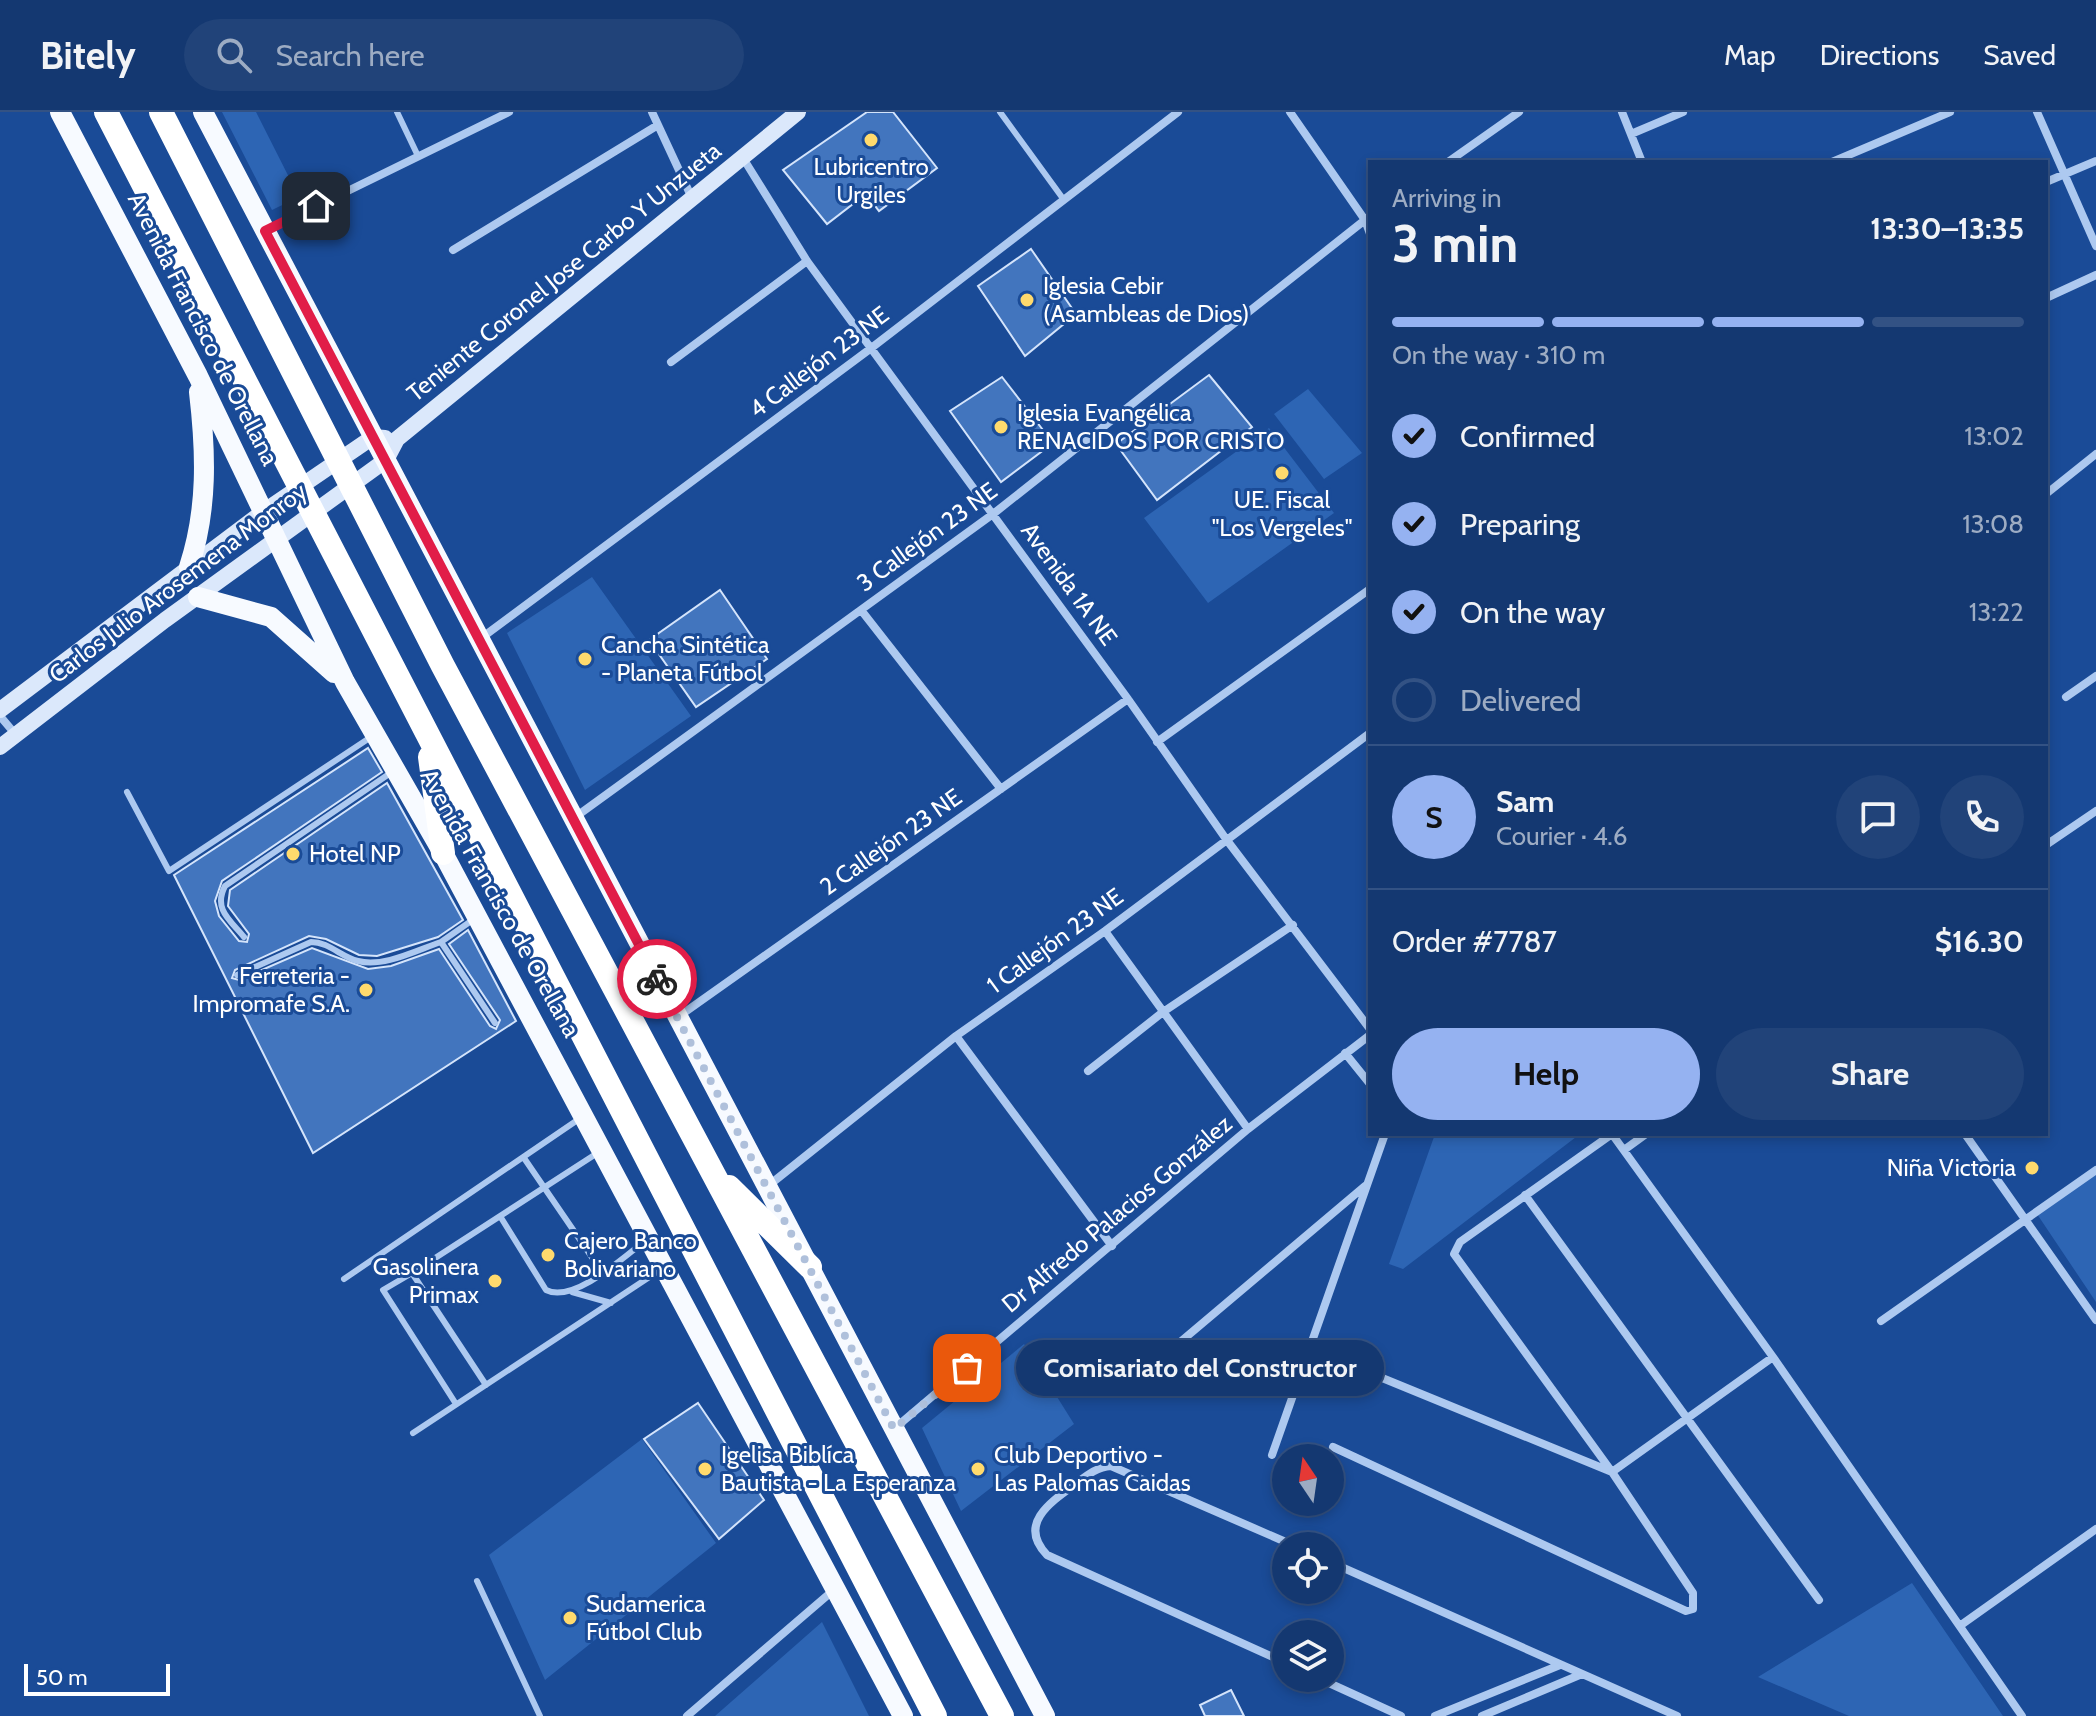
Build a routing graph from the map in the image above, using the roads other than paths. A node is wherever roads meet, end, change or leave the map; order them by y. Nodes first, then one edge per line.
1 (60, 112) edge
2 (106, 112) edge
3 (161, 112) edge
4 (203, 112) edge
5 (397, 112) edge
6 (509, 112) edge
7 (652, 112) edge
8 (798, 112) edge
9 (1000, 112) edge
10 (1178, 112) edge
11 (1290, 112) edge
12 (1519, 112) edge
13 (1622, 112) edge
14 (1683, 112) edge
15 (1950, 112) edge
16 (2037, 112) edge
17 (658, 125) junction
18 (1631, 134) junction
19 (418, 156) junction
20 (743, 158) junction
21 (1451, 160) edge
22 (1641, 160) edge
23 (1837, 160) edge
24 (2096, 161) edge
25 (2064, 174) junction
26 (2048, 181) edge
27 (691, 196) junction
28 (1064, 200) junction
29 (1368, 218) edge
30 (265, 231) junction
31 (2096, 246) edge
32 (453, 250) dead end
33 (807, 261) junction
34 (2096, 275) edge
35 (2048, 297) edge
36 (870, 349) junction
37 (671, 362) dead end
38 (198, 376) junction
39 (373, 437) junction
40 (397, 439) junction
41 (2096, 454) edge
42 (386, 460) junction
43 (339, 461) junction
44 (351, 486) junction
45 (301, 487) junction
46 (2048, 492) edge
47 (263, 512) junction
48 (313, 512) junction
49 (993, 514) junction
50 (277, 539) junction
51 (189, 567) junction
52 (1368, 590) edge
53 (198, 597) junction
54 (861, 610) junction
55 (480, 640) junction
56 (2096, 676) edge
57 (345, 682) junction
58 (2066, 697) dead end
59 (1128, 699) junction
60 (0, 713) edge
61 (422, 724) junction
62 (375, 734) junction
63 (1368, 734) edge
64 (16, 735) junction
65 (1157, 742) junction
66 (0, 747) edge
67 (395, 770) junction
68 (1001, 789) junction
69 (127, 792) dead end
70 (2096, 811) edge
71 (573, 818) junction
72 (1226, 839) junction
73 (2048, 844) edge
74 (443, 853) junction
75 (477, 917) junction
76 (1293, 925) junction
77 (1105, 931) junction
78 (244, 937) dead end
79 (441, 942) junction
80 (237, 975) dead end
81 (1163, 1012) junction
82 (678, 1018) junction
83 (495, 1023) dead end
84 (1368, 1029) edge
85 (1368, 1034) edge
86 (956, 1036) junction
87 (1345, 1053) junction
88 (1088, 1071) dead end
89 (1368, 1082) edge
90 (584, 1116) junction
91 (1248, 1129) junction
92 (1384, 1136) edge
93 (1609, 1136) edge
94 (1614, 1136) edge
95 (1643, 1136) edge
96 (1966, 1136) edge
97 (602, 1150) junction
98 (1624, 1150) junction
99 (524, 1158) junction
100 (706, 1163) junction
101 (2096, 1170) edge
102 (1366, 1186) junction
103 (544, 1187) junction
104 (767, 1187) junction
105 (1525, 1195) junction
106 (500, 1216) junction
107 (2025, 1220) junction
108 (649, 1238) junction
109 (1112, 1246) junction
110 (665, 1267) junction
111 (810, 1267) junction
112 (602, 1272) junction
113 (412, 1273) junction
114 (344, 1279) dead end
115 (572, 1292) junction
116 (612, 1304) junction
117 (2096, 1320) edge
118 (1881, 1321) dead end
119 (1773, 1357) junction
120 (1370, 1373) dead end
121 (486, 1385) junction
122 (1121, 1392) dead end
123 (456, 1404) junction
124 (1686, 1419) junction
125 (894, 1429) junction
126 (413, 1433) dead end
127 (1276, 1444) edge
128 (1344, 1452) edge
129 (1612, 1472) junction
130 (2096, 1529) edge
131 (1272, 1536) edge
132 (1344, 1568) edge
133 (477, 1581) dead end
134 (836, 1587) junction
135 (1819, 1600) dead end
136 (1961, 1625) junction
137 (1272, 1657) edge
138 (1560, 1665) junction
139 (1582, 1674) junction
140 (1344, 1690) edge
141 (540, 1716) edge
142 (687, 1716) edge
143 (903, 1716) edge
144 (935, 1716) edge
145 (1002, 1716) edge
146 (1045, 1716) edge
147 (1401, 1716) edge
148 (1435, 1716) edge
149 (1482, 1716) edge
150 (1677, 1716) edge
151 (2022, 1716) edge

1 - 38 main road, Avenida Francisco de Orellana
2 - 45 highway, Avenida Francisco de Orellana
3 - 43 highway
4 - 30 main road
5 - 19 lane
6 - 19 street
7 - 17 street
8 - 20 main road, Teniente Coronel Jose Carbo Y Unzueta
9 - 28 lane
10 - 28 street, 4 Callejón 23 NE
11 - 29 street
12 - 21 street
13 - 18 street
14 - 18 street
15 - 23 street
16 - 25 street
17 - 27 street
17 - 32 street
18 - 22 street
19 - 30 street
20 - 27 main road, Teniente Coronel Jose Carbo Y Unzueta
20 - 33 street, Avenida 1A NE
24 - 25 street
25 - 26 street
25 - 31 street
27 - 40 main road, Teniente Coronel Jose Carbo Y Unzueta
28 - 36 street, 4 Callejón 23 NE
29 - 49 street, 3 Callejón 23 NE
30 - 39 main road
33 - 36 street, Avenida 1A NE
33 - 37 street
34 - 35 street
36 - 49 street, Avenida 1A NE
36 - 55 street, 4 Callejón 23 NE
38 - 47 main road, Avenida Francisco de Orellana
38 - 51 main road
39 - 40 main road
39 - 42 main road
39 - 43 main road, Carlos Julio Arosemena Monroy
40 - 42 main road, Teniente Coronel Jose Carbo Y Unzueta
41 - 46 street
42 - 44 main road, Carlos Julio Arosemena Monroy
42 - 55 main road
43 - 44 highway
43 - 45 main road, Carlos Julio Arosemena Monroy
44 - 48 main road, Carlos Julio Arosemena Monroy
44 - 100 highway
45 - 47 main road, Carlos Julio Arosemena Monroy
45 - 48 highway, Avenida Francisco de Orellana
47 - 50 main road, Avenida Francisco de Orellana
47 - 51 main road, Carlos Julio Arosemena Monroy
48 - 50 main road, Carlos Julio Arosemena Monroy
48 - 61 highway, Avenida Francisco de Orellana
49 - 54 street, 3 Callejón 23 NE
49 - 59 street, Avenida 1A NE
50 - 53 main road, Carlos Julio Arosemena Monroy
50 - 57 main road, Avenida Francisco de Orellana
51 - 60 main road, Carlos Julio Arosemena Monroy
52 - 65 street
53 - 57 main road
53 - 64 main road, Carlos Julio Arosemena Monroy
54 - 68 street
54 - 71 street, 3 Callejón 23 NE
55 - 71 main road
56 - 58 street
57 - 62 main road, Avenida Francisco de Orellana
59 - 65 street, Avenida 1A NE
59 - 68 street, 2 Callejón 23 NE
60 - 64 street
61 - 74 highway
61 - 144 highway, Avenida Francisco de Orellana
62 - 67 main road, Avenida Francisco de Orellana
62 - 69 lane
63 - 72 street, 1 Callejón 23 NE
64 - 66 main road, Carlos Julio Arosemena Monroy
65 - 72 street, Avenida 1A NE
67 - 74 main road, Avenida Francisco de Orellana
67 - 78 lane
68 - 82 street, 2 Callejón 23 NE
70 - 73 street
71 - 82 main road
72 - 76 street, Avenida 1A NE
72 - 77 street, 1 Callejón 23 NE
74 - 75 main road, Avenida Francisco de Orellana
75 - 79 lane
75 - 90 main road, Avenida Francisco de Orellana
76 - 81 street
76 - 84 street, Avenida 1A NE
77 - 81 street
77 - 86 street, 1 Callejón 23 NE
79 - 80 lane
79 - 83 lane
81 - 88 street
81 - 91 street
82 - 104 main road
85 - 87 street, Dr Alfredo Palacios González
86 - 104 street, 1 Callejón 23 NE
86 - 109 street
87 - 89 street
87 - 91 street, Dr Alfredo Palacios González
90 - 97 main road, Avenida Francisco de Orellana
90 - 99 lane
91 - 109 street, Dr Alfredo Palacios González
92 - 102 street
93 - 105 street
94 - 98 street
95 - 98 street
96 - 107 street
97 - 103 lane
97 - 108 main road, Avenida Francisco de Orellana
98 - 119 street
99 - 103 lane
99 - 114 lane
100 - 111 highway
100 - 145 highway
101 - 107 street
102 - 122 street
102 - 127 street
103 - 106 lane
103 - 112 lane
104 - 111 main road
105 - 124 street
105 - 129 street
106 - 113 lane
106 - 115 lane
107 - 117 street
107 - 118 street
108 - 110 main road, Avenida Francisco de Orellana
108 - 112 lane
109 - 125 street, Dr Alfredo Palacios González
110 - 116 lane
110 - 134 main road, Avenida Francisco de Orellana
111 - 125 main road
112 - 115 lane
113 - 121 lane
113 - 123 lane
115 - 116 lane
116 - 121 lane
119 - 124 street
119 - 136 street
120 - 129 street
121 - 123 lane
123 - 126 lane
124 - 129 street
124 - 135 street
125 - 146 main road
128 - 129 street
130 - 136 street
131 - 137 street
132 - 138 street
133 - 141 lane
134 - 142 street
134 - 143 main road, Avenida Francisco de Orellana
136 - 151 street
138 - 139 street
138 - 148 street
139 - 149 street
139 - 150 street
140 - 147 street

